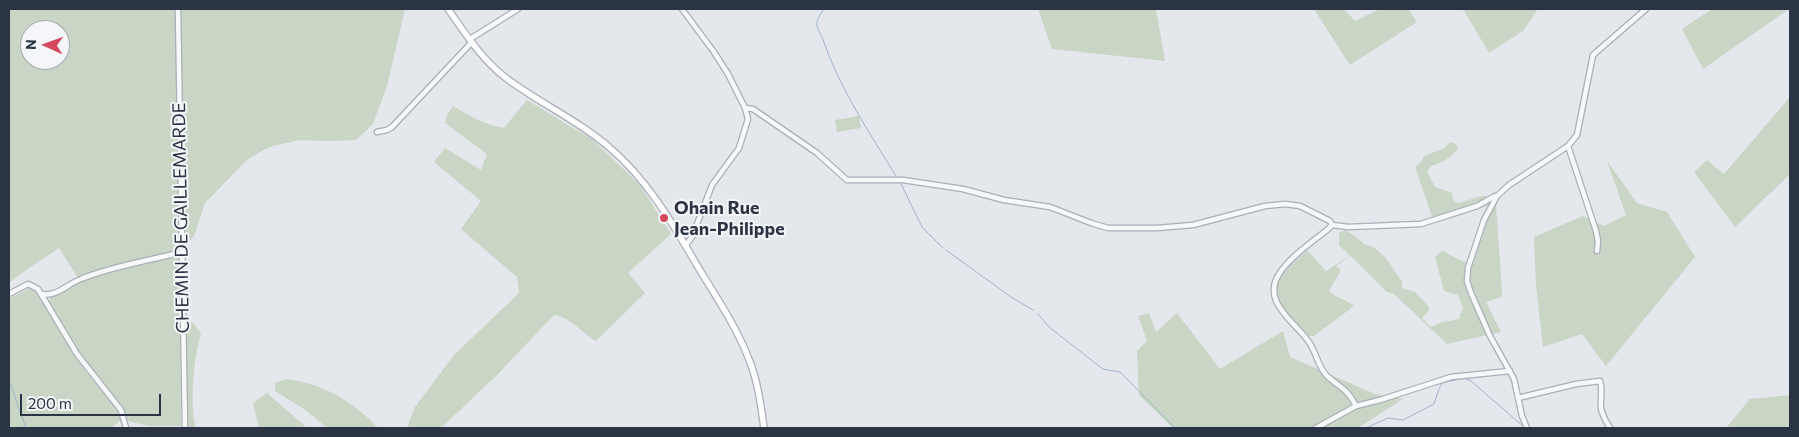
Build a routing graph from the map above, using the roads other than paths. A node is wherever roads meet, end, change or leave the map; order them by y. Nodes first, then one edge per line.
1 (178, 9) edge
2 (448, 9) edge
3 (518, 9) edge
4 (682, 9) edge
5 (1646, 9) edge
6 (471, 41) junction
7 (745, 108) junction
8 (377, 132) dead end
9 (1568, 146) junction
10 (1496, 196) junction
11 (1332, 225) junction
12 (685, 246) junction
13 (1597, 251) dead end
14 (182, 252) junction
15 (9, 294) edge
16 (42, 294) junction
17 (1510, 371) junction
18 (1518, 398) junction
19 (1356, 406) junction
20 (126, 428) edge
21 (184, 428) edge
22 (764, 428) edge
23 (1316, 428) edge
24 (1528, 428) edge
25 (1610, 428) edge

1 - 14 street, CHEMIN DE GAILLEMARDE
2 - 6 main road
3 - 6 street
4 - 7 street
5 - 9 street
6 - 8 street
6 - 12 main road
7 - 11 street
7 - 12 street
9 - 10 street
9 - 13 street
10 - 11 street
10 - 17 street
11 - 19 street
12 - 22 main road
14 - 16 street
14 - 21 street, CHEMIN DE GAILLEMARDE
15 - 16 street
16 - 20 street
17 - 18 street
17 - 19 street
18 - 24 street
18 - 25 street
19 - 23 street

